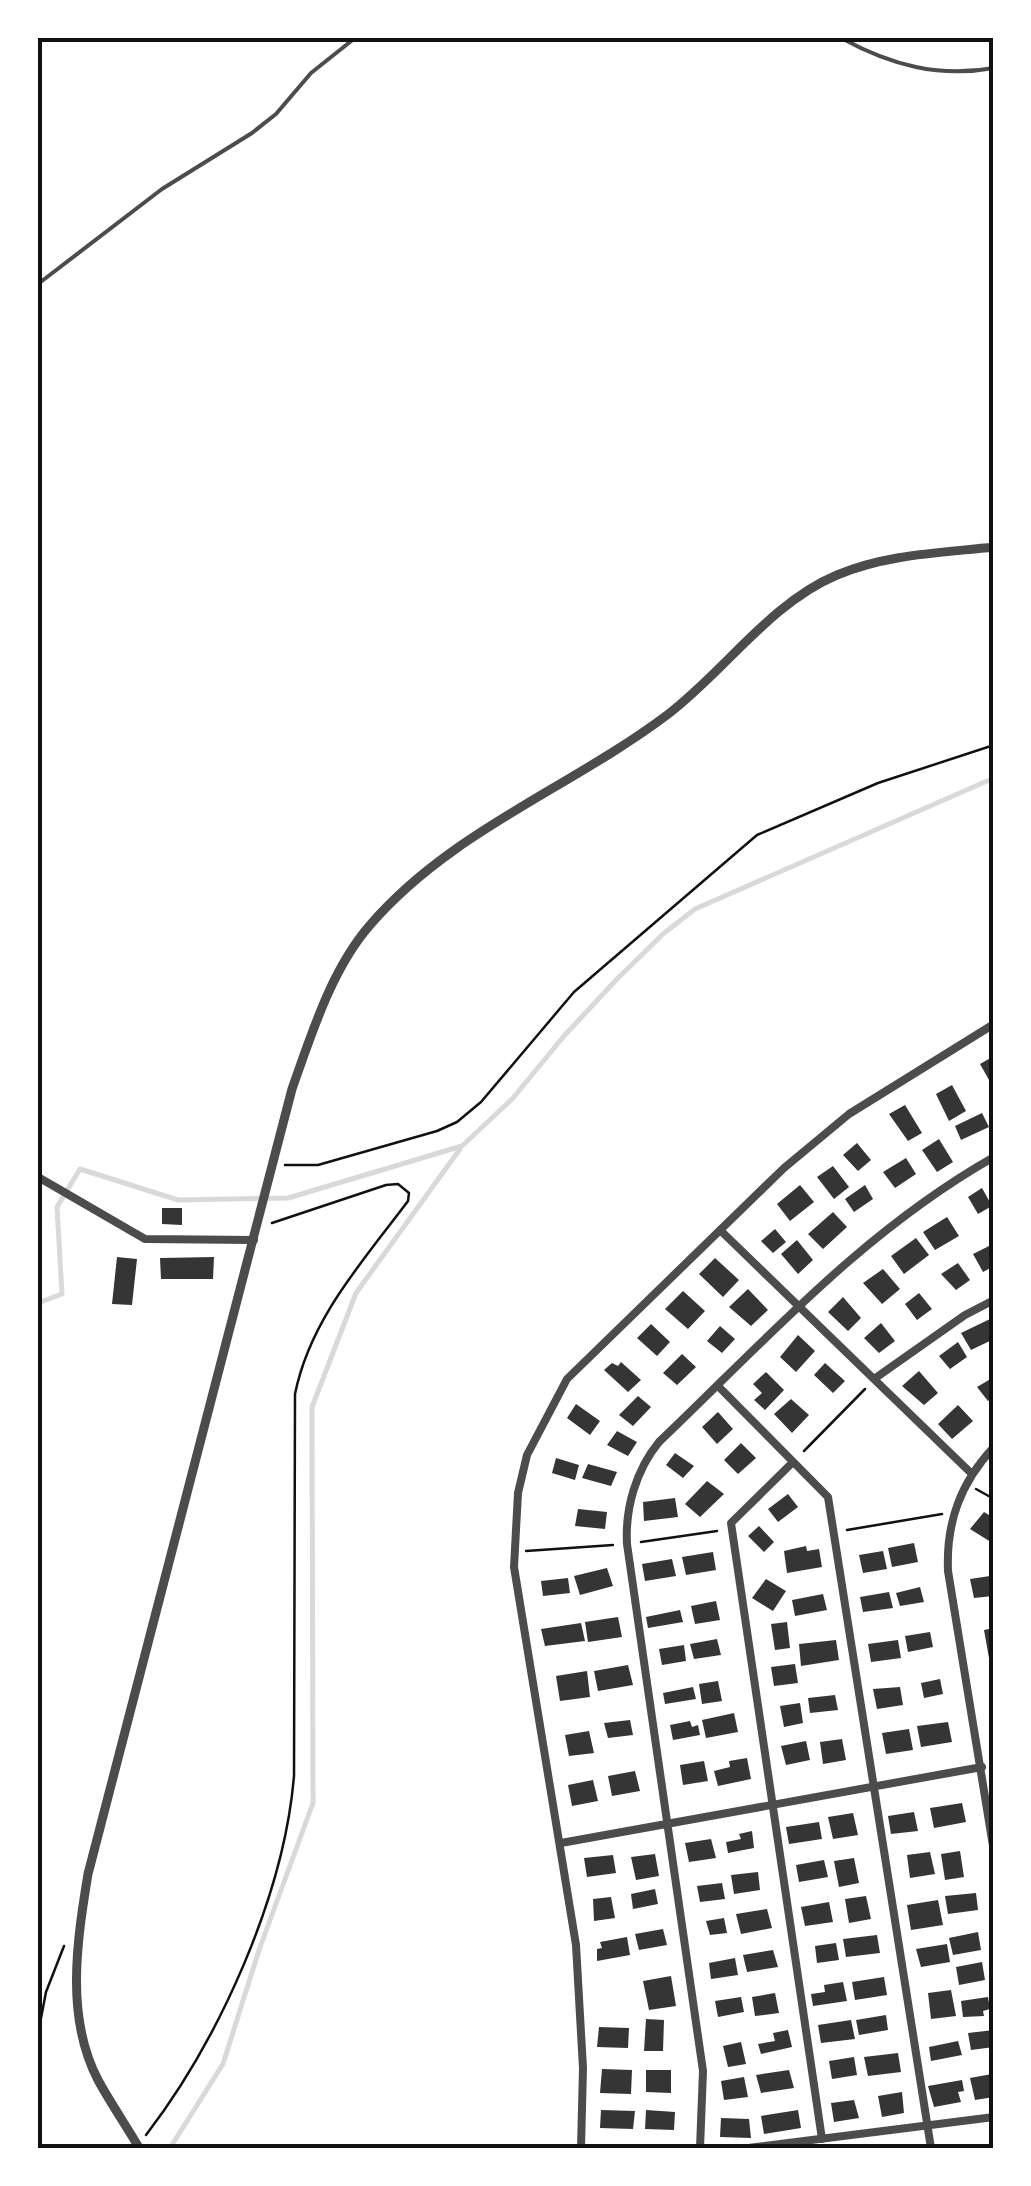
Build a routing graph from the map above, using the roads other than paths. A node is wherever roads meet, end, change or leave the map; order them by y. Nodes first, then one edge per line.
1 (355, 38) edge
2 (843, 39) edge
3 (994, 68) edge
4 (38, 284) edge
5 (994, 548) edge
6 (994, 1024) edge
7 (994, 1157) edge
8 (38, 1177) edge
9 (720, 1230) junction
10 (254, 1240) junction
11 (994, 1300) edge
12 (797, 1305) junction
13 (874, 1380) junction
14 (718, 1386) junction
15 (994, 1447) edge
16 (792, 1463) junction
17 (969, 1478) junction
18 (982, 1768) junction
19 (875, 1786) junction
20 (772, 1804) junction
21 (667, 1822) junction
22 (561, 1842) junction
23 (994, 1852) edge
24 (994, 2117) edge
25 (928, 2126) junction
26 (822, 2139) junction
27 (139, 2147) edge
28 (580, 2148) edge
29 (700, 2148) edge
30 (748, 2148) edge
31 (931, 2148) edge

1 - 4 lane
2 - 3 lane
5 - 10 street
6 - 9 street
7 - 12 street
8 - 10 street
9 - 12 street
9 - 22 street
10 - 27 street
11 - 13 street
12 - 13 street
12 - 14 street
13 - 17 street
14 - 16 street
14 - 21 street
15 - 17 street
16 - 19 street
16 - 20 street
17 - 18 street
18 - 19 street
18 - 23 street
19 - 20 street
19 - 25 street
20 - 21 street
20 - 26 street
21 - 22 street
21 - 29 street
22 - 28 street
24 - 25 street
25 - 26 street
25 - 31 street
26 - 30 street

